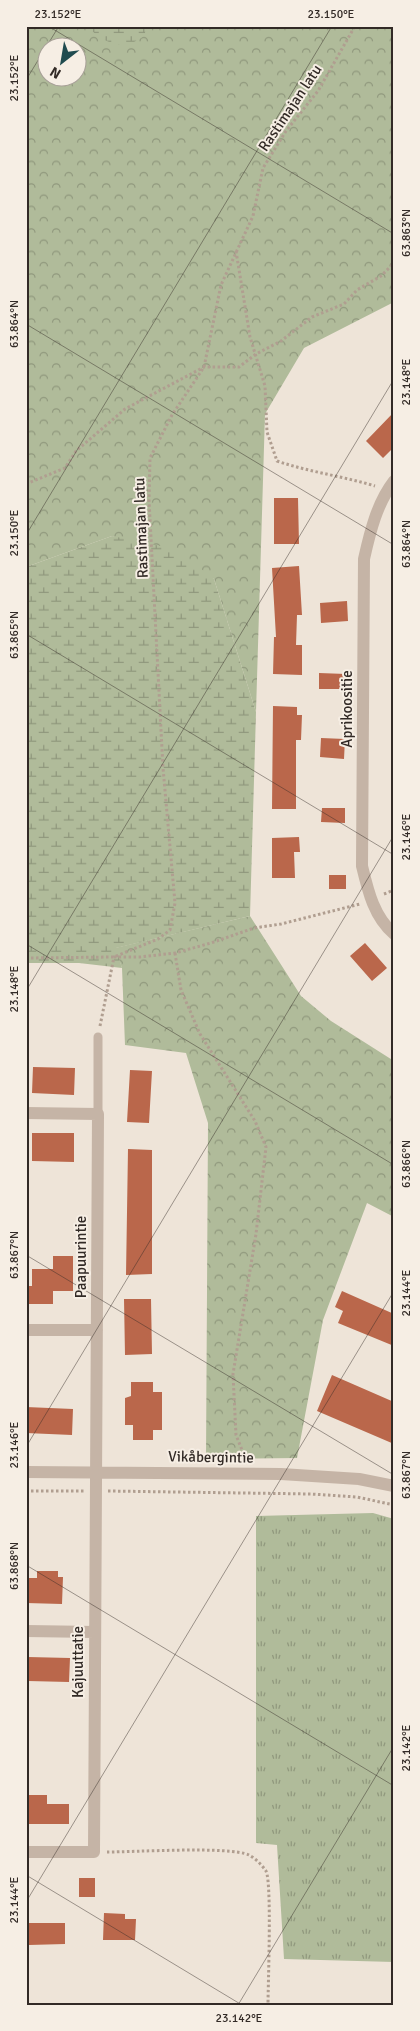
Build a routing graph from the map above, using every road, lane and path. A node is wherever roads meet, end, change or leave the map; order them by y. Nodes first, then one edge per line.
1 (355, 26) edge
2 (236, 251) junction
3 (394, 263) edge
4 (256, 354) junction
5 (204, 367) junction
6 (26, 484) edge
7 (390, 486) edge
8 (371, 901) junction
9 (394, 934) edge
10 (175, 953) junction
11 (114, 957) junction
12 (26, 958) edge
13 (98, 1037) joint
14 (26, 1113) edge
15 (98, 1114) junction
16 (26, 1330) edge
17 (96, 1330) junction
18 (26, 1472) edge
19 (95, 1472) junction
20 (251, 1474) junction
21 (394, 1486) edge
22 (26, 1491) edge
23 (95, 1491) junction
24 (256, 1494) junction
25 (394, 1505) edge
26 (26, 1632) edge
27 (94, 1632) junction
28 (26, 1852) edge
29 (94, 1852) junction
30 (268, 2005) edge

1 - 2 path, Rastimajan latu
2 - 4 path
2 - 5 path, Rastimajan latu
3 - 4 path
4 - 5 path
4 - 7 path
5 - 6 path
5 - 11 path, Rastimajan latu
7 - 8 street, Aprikoositie
8 - 9 street, Aprikoositie
8 - 10 path
10 - 11 path
10 - 20 path
11 - 12 path, Rastimajan latu
11 - 13 path
13 - 15 lane
14 - 15 street
15 - 17 street, Paapuurintie
16 - 17 street
17 - 19 street, Paapuurintie
18 - 19 street, Vikåbergintie
19 - 20 street, Vikåbergintie
19 - 23 street, Kajuuttatie
20 - 21 street, Vikåbergintie
20 - 24 path
22 - 23 path
23 - 24 path
23 - 27 street, Kajuuttatie
24 - 25 path
26 - 27 street
27 - 29 street, Kajuuttatie
28 - 29 street
29 - 30 path

